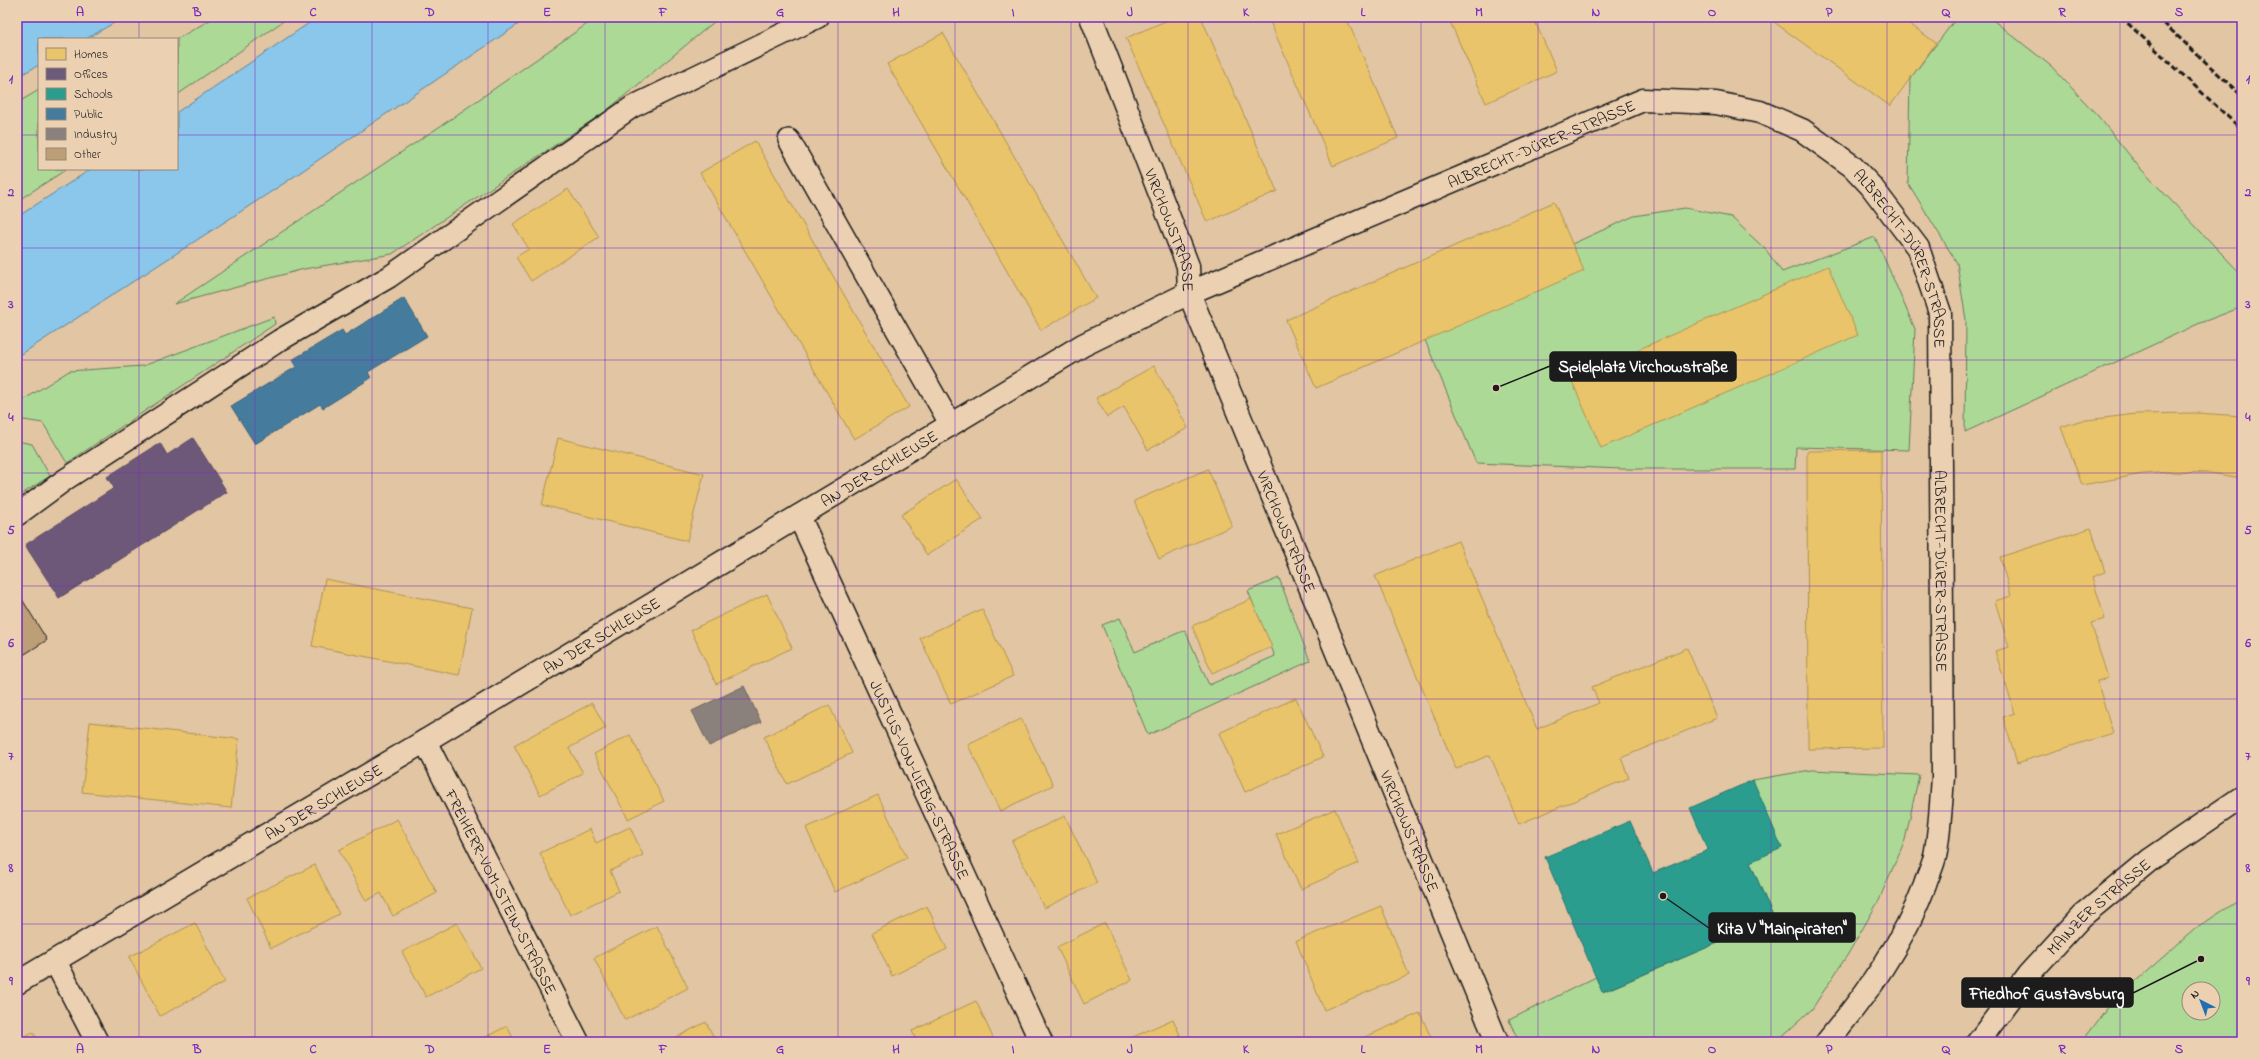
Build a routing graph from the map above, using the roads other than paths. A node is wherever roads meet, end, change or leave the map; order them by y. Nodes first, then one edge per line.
1 (818, 17) edge
2 (1091, 17) edge
3 (789, 140) dead end
4 (1190, 293) junction
5 (951, 425) junction
6 (17, 515) edge
7 (799, 516) junction
8 (425, 741) junction
9 (2242, 798) edge
10 (55, 960) junction
11 (17, 983) edge
12 (97, 1042) edge
13 (578, 1042) edge
14 (1040, 1042) edge
15 (1498, 1042) edge
16 (1827, 1042) edge
17 (1978, 1042) edge

1 - 6 lane
2 - 4 street, VIRCHOWSTRASSE
3 - 5 lane
4 - 5 street, AN DER SCHLEUSE
4 - 15 street, VIRCHOWSTRASSE
4 - 16 street, ALBRECHT-DÜRER-STRASSE
5 - 7 street, AN DER SCHLEUSE
7 - 8 street, AN DER SCHLEUSE
7 - 14 street, JUSTUS-VON-LIEBIG-STRASSE
8 - 10 street, AN DER SCHLEUSE
8 - 13 street, FREIHERR-VOM-STEIN-STRASSE
9 - 17 street, MAINZER STRASSE
10 - 11 street, AN DER SCHLEUSE
10 - 12 street

